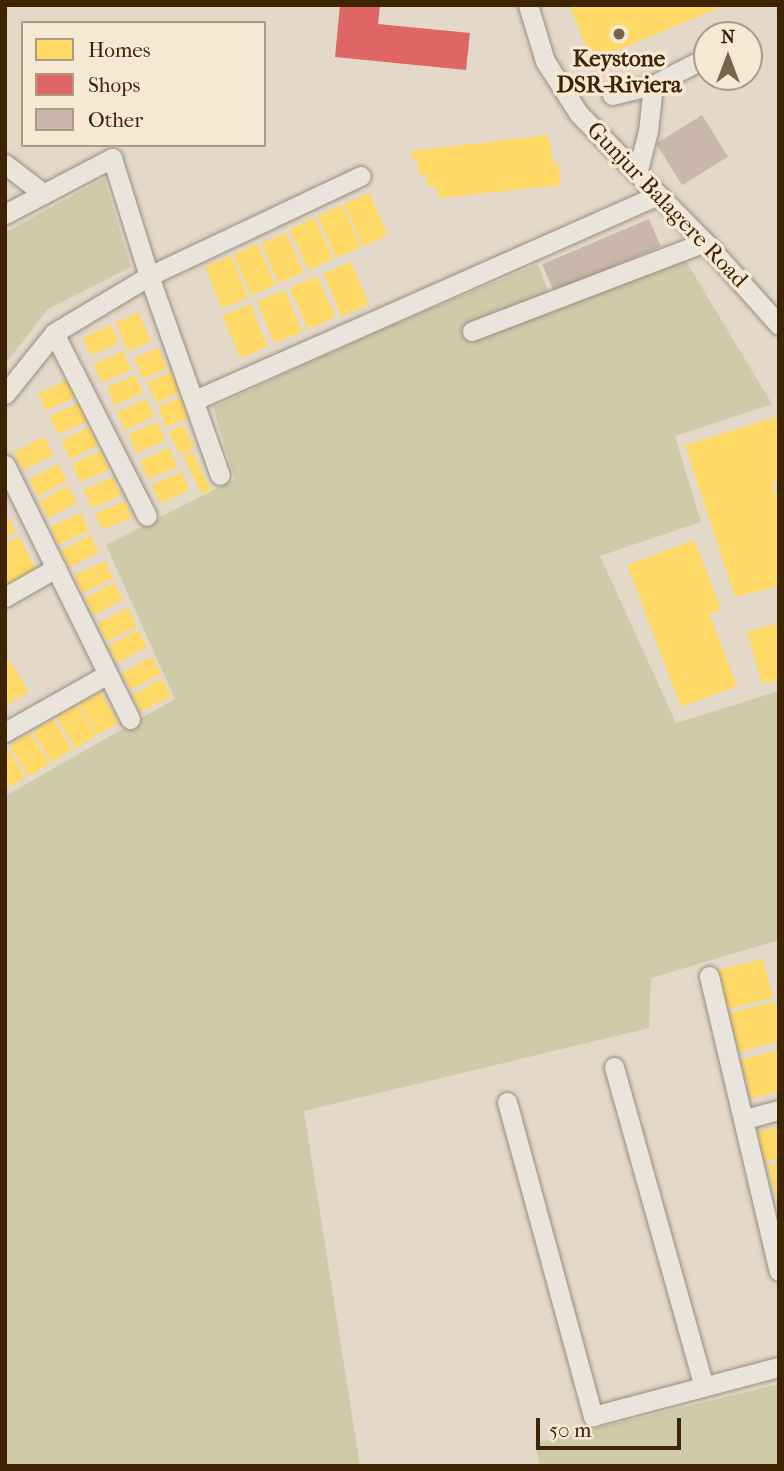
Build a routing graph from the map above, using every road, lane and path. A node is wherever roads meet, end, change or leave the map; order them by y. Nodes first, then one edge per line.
1 (528, 5) edge
2 (693, 64) edge
3 (653, 85) junction
4 (612, 95) dead end
5 (5, 164) edge
6 (637, 174) junction
7 (361, 176) dead end
8 (44, 194) junction
9 (658, 194) junction
10 (5, 214) edge
11 (705, 242) junction
12 (149, 276) junction
13 (779, 325) edge
14 (472, 331) dead end
15 (54, 333) junction
16 (5, 394) edge
17 (195, 400) junction
18 (5, 464) edge
19 (220, 475) dead end
20 (147, 516) dead end
21 (56, 568) junction
22 (5, 597) edge
23 (108, 674) junction
24 (130, 719) dead end
25 (5, 732) edge
26 (709, 976) dead end
27 (614, 1067) dead end
28 (508, 1102) dead end
29 (779, 1110) edge
30 (744, 1119) junction
31 (779, 1271) edge
32 (779, 1367) edge
33 (704, 1387) junction

1 - 6 street, Gunjur Balagere Road
2 - 3 street
3 - 4 street
3 - 6 street
5 - 8 street
6 - 9 street, Gunjur Balagere Road
7 - 12 street
8 - 10 street
8 - 12 street
9 - 11 street, Gunjur Balagere Road
9 - 17 street
11 - 13 street, Gunjur Balagere Road
11 - 14 street
12 - 15 street
12 - 17 street
15 - 16 street
15 - 20 street
17 - 19 street
18 - 21 street
21 - 22 street
21 - 23 street
23 - 24 street
23 - 25 street
26 - 30 street
27 - 33 street
28 - 33 street
29 - 30 street
30 - 31 street
32 - 33 street

